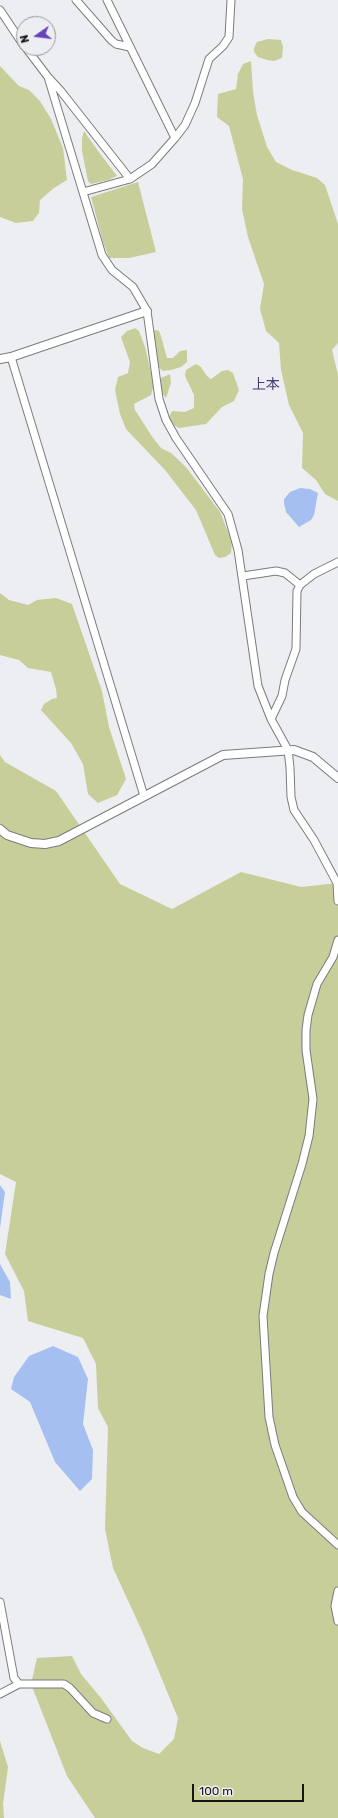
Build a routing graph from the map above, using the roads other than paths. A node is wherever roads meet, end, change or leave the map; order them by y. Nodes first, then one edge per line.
1 (76, 0) edge
2 (107, 0) edge
3 (231, 0) edge
4 (0, 10) edge
5 (16, 34) edge
6 (130, 47) junction
7 (32, 56) edge
8 (48, 77) junction
9 (175, 138) junction
10 (130, 179) junction
11 (83, 192) junction
12 (147, 311) junction
13 (11, 357) junction
14 (0, 359) edge
15 (338, 562) edge
16 (243, 576) junction
17 (300, 585) junction
18 (271, 719) junction
19 (288, 750) junction
20 (338, 778) edge
21 (144, 796) junction
22 (0, 829) edge
23 (338, 901) edge
24 (338, 940) edge
25 (338, 1545) edge
26 (338, 1591) edge
27 (0, 1602) edge
28 (338, 1621) edge
29 (19, 1684) junction
30 (0, 1694) edge
31 (107, 1719) dead end

1 - 6 street
2 - 6 street
3 - 9 street
4 - 5 street
6 - 9 street
7 - 8 street
8 - 10 street
8 - 11 street
9 - 10 street
10 - 11 street
11 - 12 street
12 - 13 street
12 - 16 street
13 - 14 street
13 - 21 street
15 - 17 street
16 - 17 street
16 - 18 street
17 - 18 street
18 - 19 street
19 - 20 street
19 - 21 street
19 - 23 street
21 - 22 street
24 - 25 street
26 - 28 street
27 - 29 street
29 - 30 street
29 - 31 street

